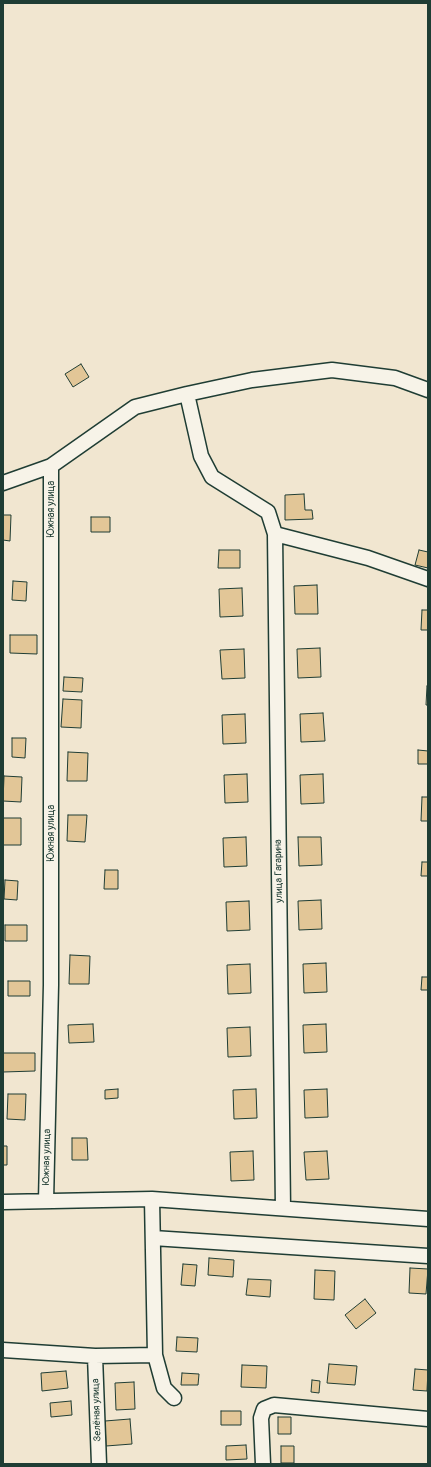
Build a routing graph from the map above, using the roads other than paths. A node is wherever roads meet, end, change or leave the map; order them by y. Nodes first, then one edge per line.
1 (428, 390) edge
2 (187, 394) junction
3 (52, 466) junction
4 (3, 482) edge
5 (275, 534) junction
6 (428, 578) edge
7 (152, 1199) junction
8 (46, 1201) junction
9 (3, 1202) edge
10 (283, 1208) junction
11 (428, 1219) edge
12 (153, 1238) junction
13 (428, 1256) edge
14 (3, 1350) edge
15 (155, 1355) junction
16 (95, 1356) junction
17 (174, 1398) dead end
18 (428, 1418) edge
19 (428, 1422) edge
20 (99, 1464) edge
21 (263, 1464) edge

1 - 2 street
2 - 3 street
2 - 5 street, улица Гагарина
3 - 4 street
3 - 8 street, Южная улица
5 - 6 street
5 - 10 street, улица Гагарина
7 - 8 street
7 - 10 street
7 - 12 street
8 - 9 street
10 - 11 street
12 - 13 street
12 - 15 street
14 - 16 street
15 - 16 street
15 - 17 street
16 - 20 street, Зелёная улица
18 - 19 street
18 - 21 street

